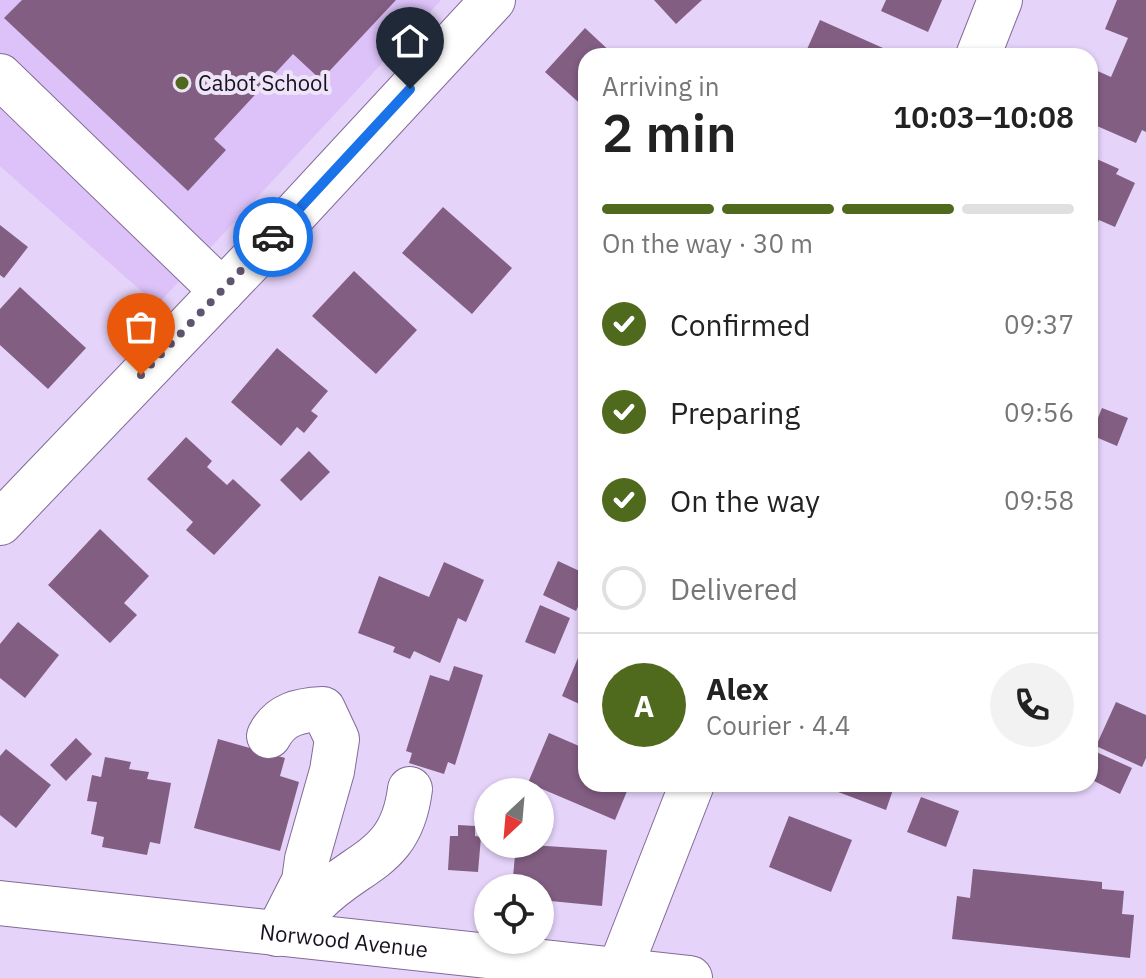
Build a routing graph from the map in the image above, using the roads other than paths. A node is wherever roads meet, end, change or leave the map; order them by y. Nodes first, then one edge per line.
1 (493, 0) edge
2 (1000, 0) edge
3 (981, 48) edge
4 (0, 76) edge
5 (222, 291) junction
6 (0, 523) edge
7 (269, 736) dead end
8 (410, 789) dead end
9 (690, 792) edge
10 (0, 903) edge
11 (286, 935) junction
12 (656, 975) edge

1 - 5 street
2 - 3 street
4 - 5 street
5 - 6 street
7 - 11 street
8 - 11 street
9 - 12 street
10 - 11 street, Norwood Avenue
11 - 12 street, Norwood Avenue

